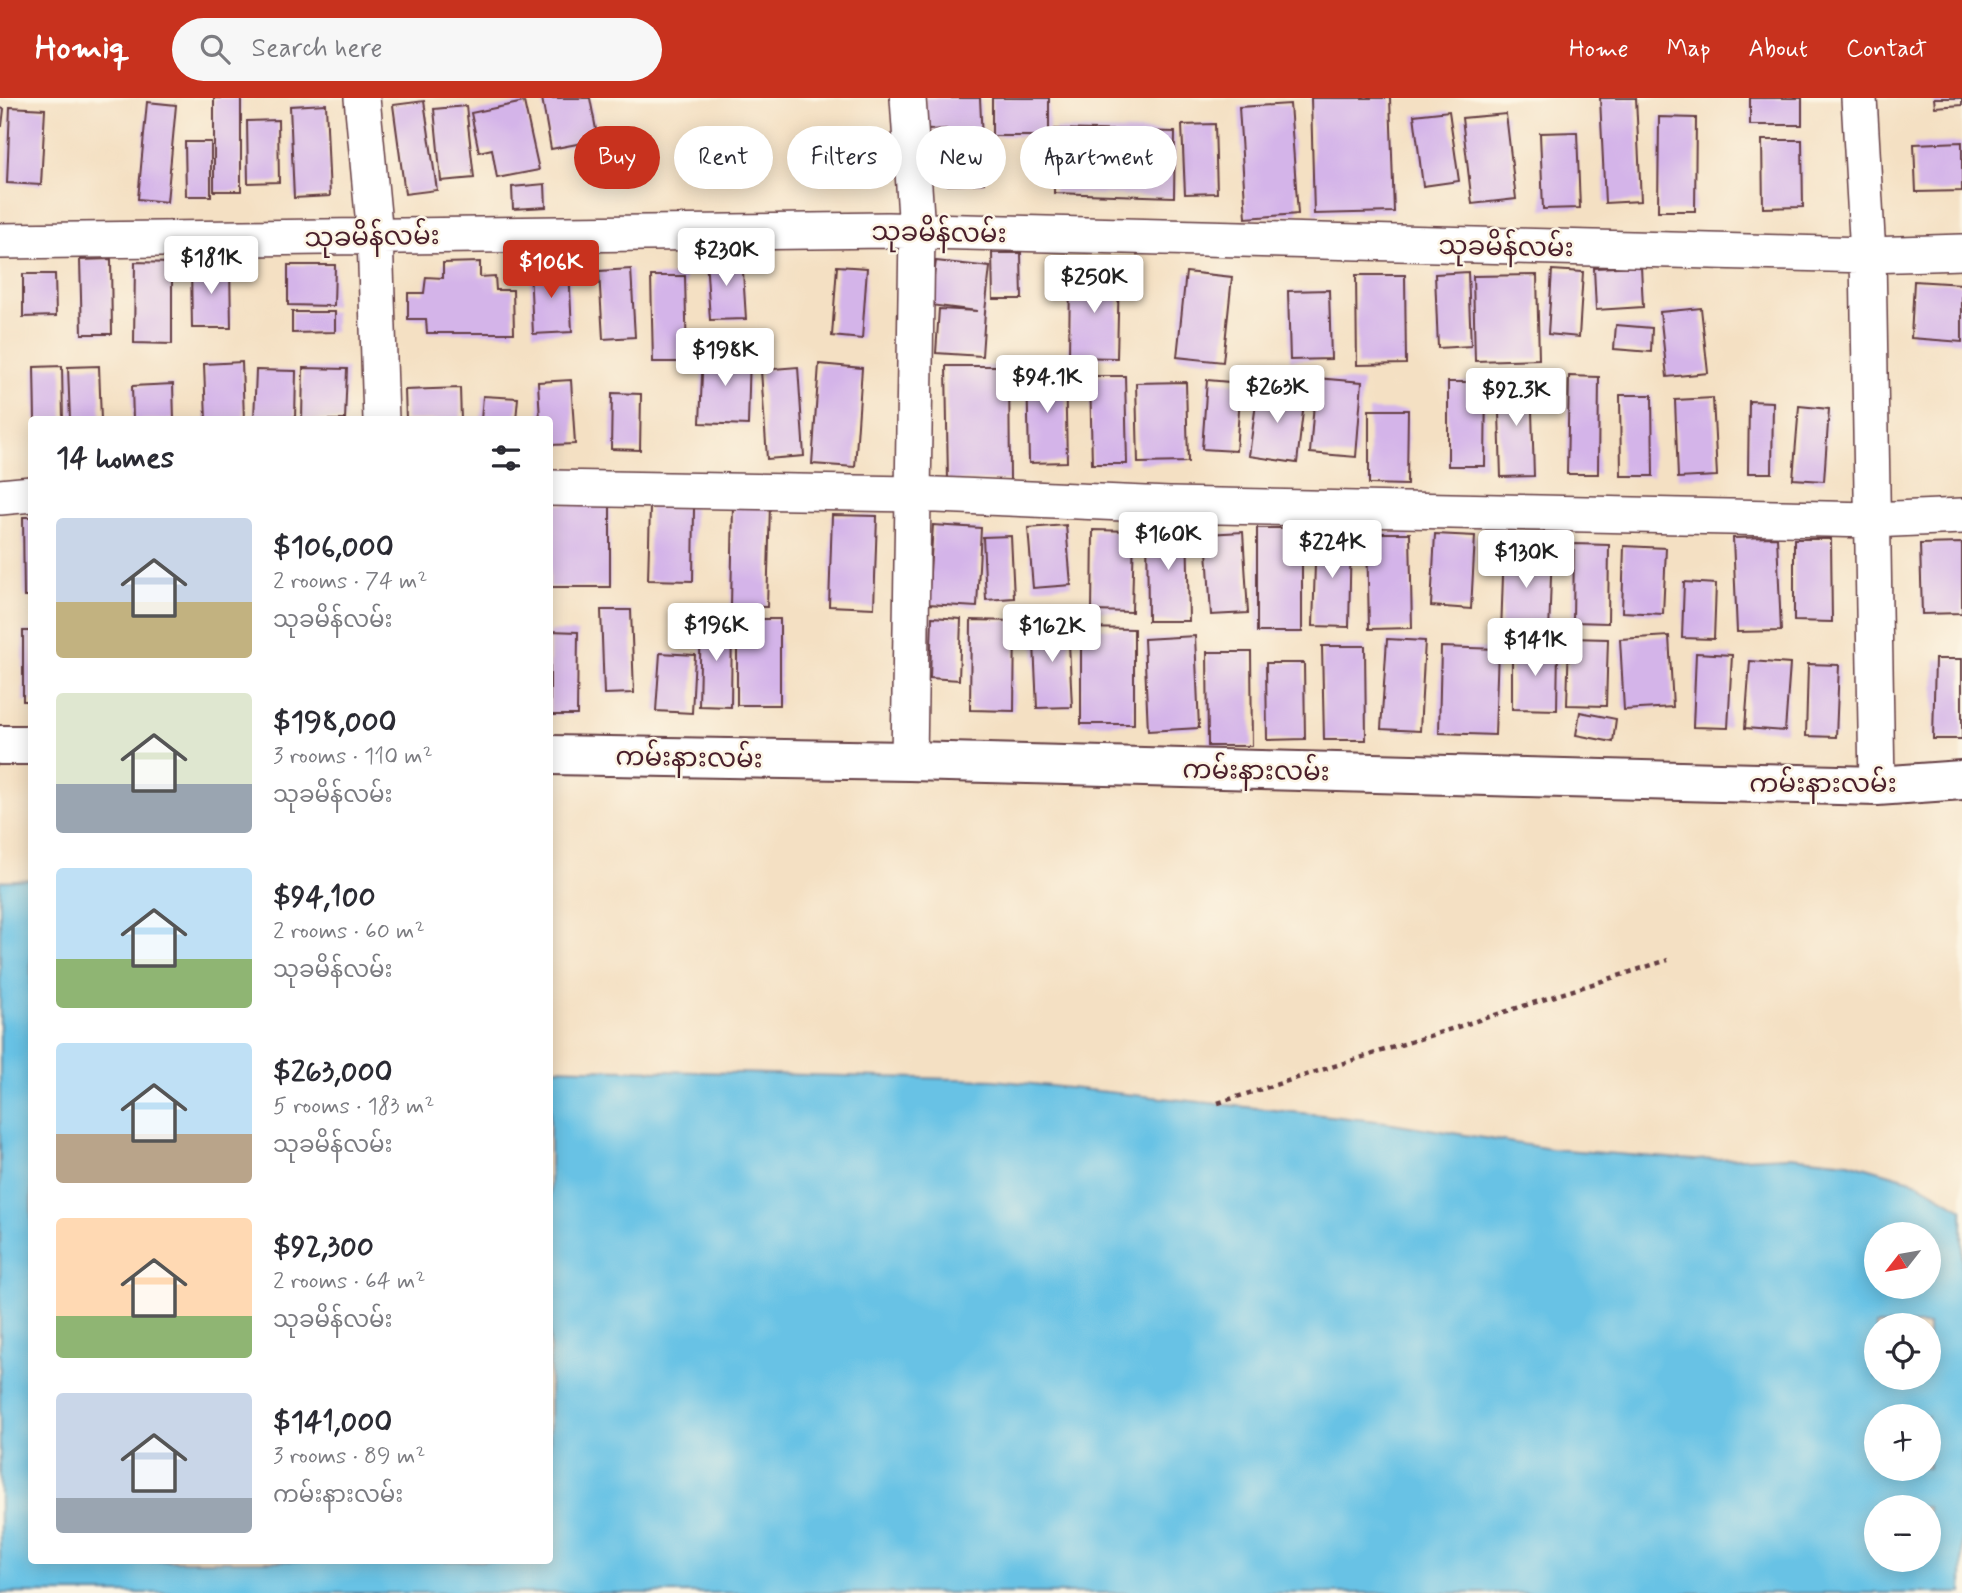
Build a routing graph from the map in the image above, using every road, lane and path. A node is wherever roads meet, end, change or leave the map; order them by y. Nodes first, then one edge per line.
1 (362, 98) edge
2 (908, 98) edge
3 (1859, 98) edge
4 (917, 231) junction
5 (375, 236) junction
6 (0, 241) edge
7 (1962, 252) edge
8 (1868, 255) junction
9 (381, 416) edge
10 (553, 488) edge
11 (28, 494) edge
12 (913, 494) junction
13 (0, 497) edge
14 (1962, 516) edge
15 (1872, 520) junction
16 (0, 745) edge
17 (28, 745) edge
18 (553, 755) edge
19 (909, 761) junction
20 (1962, 780) edge
21 (1877, 786) junction
22 (1668, 960) dead end
23 (1218, 1103) dead end

1 - 5 street
2 - 4 street
3 - 8 street
4 - 5 street, သုခမိန်လမ်း
4 - 8 street, သုခမိန်လမ်း
4 - 12 street
5 - 6 street, သုခမိန်လမ်း
5 - 9 street
7 - 8 street, သုခမိန်လမ်း
8 - 15 street
10 - 12 street
11 - 13 street
12 - 15 street
12 - 19 street
14 - 15 street
15 - 21 street
16 - 17 main road
18 - 19 main road, ကမ်းနားလမ်း
19 - 21 main road, ကမ်းနားလမ်း
20 - 21 main road, ကမ်းနားလမ်း
22 - 23 path

